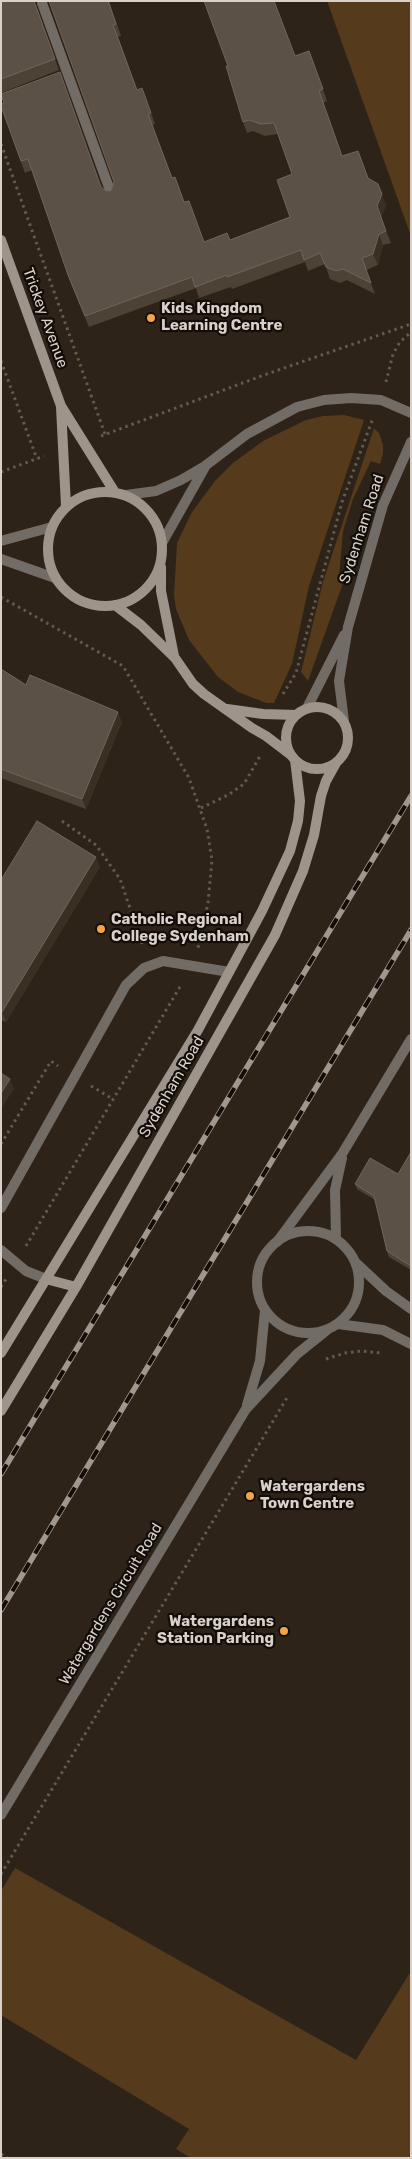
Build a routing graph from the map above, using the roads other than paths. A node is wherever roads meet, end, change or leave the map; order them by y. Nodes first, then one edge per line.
1 (42, 3) dead end
2 (112, 196) edge
3 (1, 240) edge
4 (61, 406) junction
5 (411, 413) edge
6 (411, 442) edge
7 (206, 466) junction
8 (114, 491) junction
9 (126, 495) junction
10 (66, 506) junction
11 (52, 527) junction
12 (1, 540) edge
13 (162, 543) junction
14 (1, 559) edge
15 (161, 561) junction
16 (55, 578) junction
17 (116, 606) junction
18 (348, 627) junction
19 (175, 658) junction
20 (226, 708) junction
21 (307, 708) junction
22 (296, 715) junction
23 (344, 721) junction
24 (293, 758) junction
25 (336, 763) junction
26 (230, 972) junction
27 (411, 1039) edge
28 (342, 1154) junction
29 (1, 1208) edge
30 (336, 1239) junction
31 (277, 1242) junction
32 (1, 1250) edge
33 (355, 1261) junction
34 (46, 1279) junction
35 (76, 1287) junction
36 (411, 1309) edge
37 (265, 1310) junction
38 (338, 1324) junction
39 (327, 1330) junction
40 (411, 1344) edge
41 (1, 1353) edge
42 (246, 1409) junction
43 (1, 1411) edge
44 (1, 1815) edge

1 - 2 street
3 - 4 street, Trickey Avenue
4 - 8 street, Trickey Avenue
4 - 10 street, Trickey Avenue
5 - 7 street
6 - 18 street, Sydenham Road
7 - 9 street
7 - 13 street
8 - 9 street
8 - 10 street
9 - 13 street
10 - 11 street
11 - 12 street
11 - 16 street
13 - 15 street
14 - 16 street
15 - 17 street
15 - 19 street
16 - 17 street
17 - 19 street
18 - 21 street, Sydenham Road
18 - 23 street, Sydenham Road
19 - 20 street
20 - 22 street
20 - 24 street
21 - 22 street
21 - 23 street
22 - 24 street
23 - 25 street
24 - 25 street
24 - 26 street, Sydenham Road
25 - 35 street, Sydenham Road
26 - 29 street
26 - 34 street, Sydenham Road
27 - 28 street
28 - 30 street
28 - 31 street
30 - 31 street
30 - 33 street
31 - 37 street
32 - 34 street
33 - 36 street
33 - 38 street
34 - 35 street
34 - 41 street, Sydenham Road
35 - 43 street, Sydenham Road
37 - 39 street
37 - 42 street, Watergardens Circuit Road
38 - 39 street
38 - 40 street
39 - 42 street, Watergardens Circuit Road
42 - 44 street, Watergardens Circuit Road

